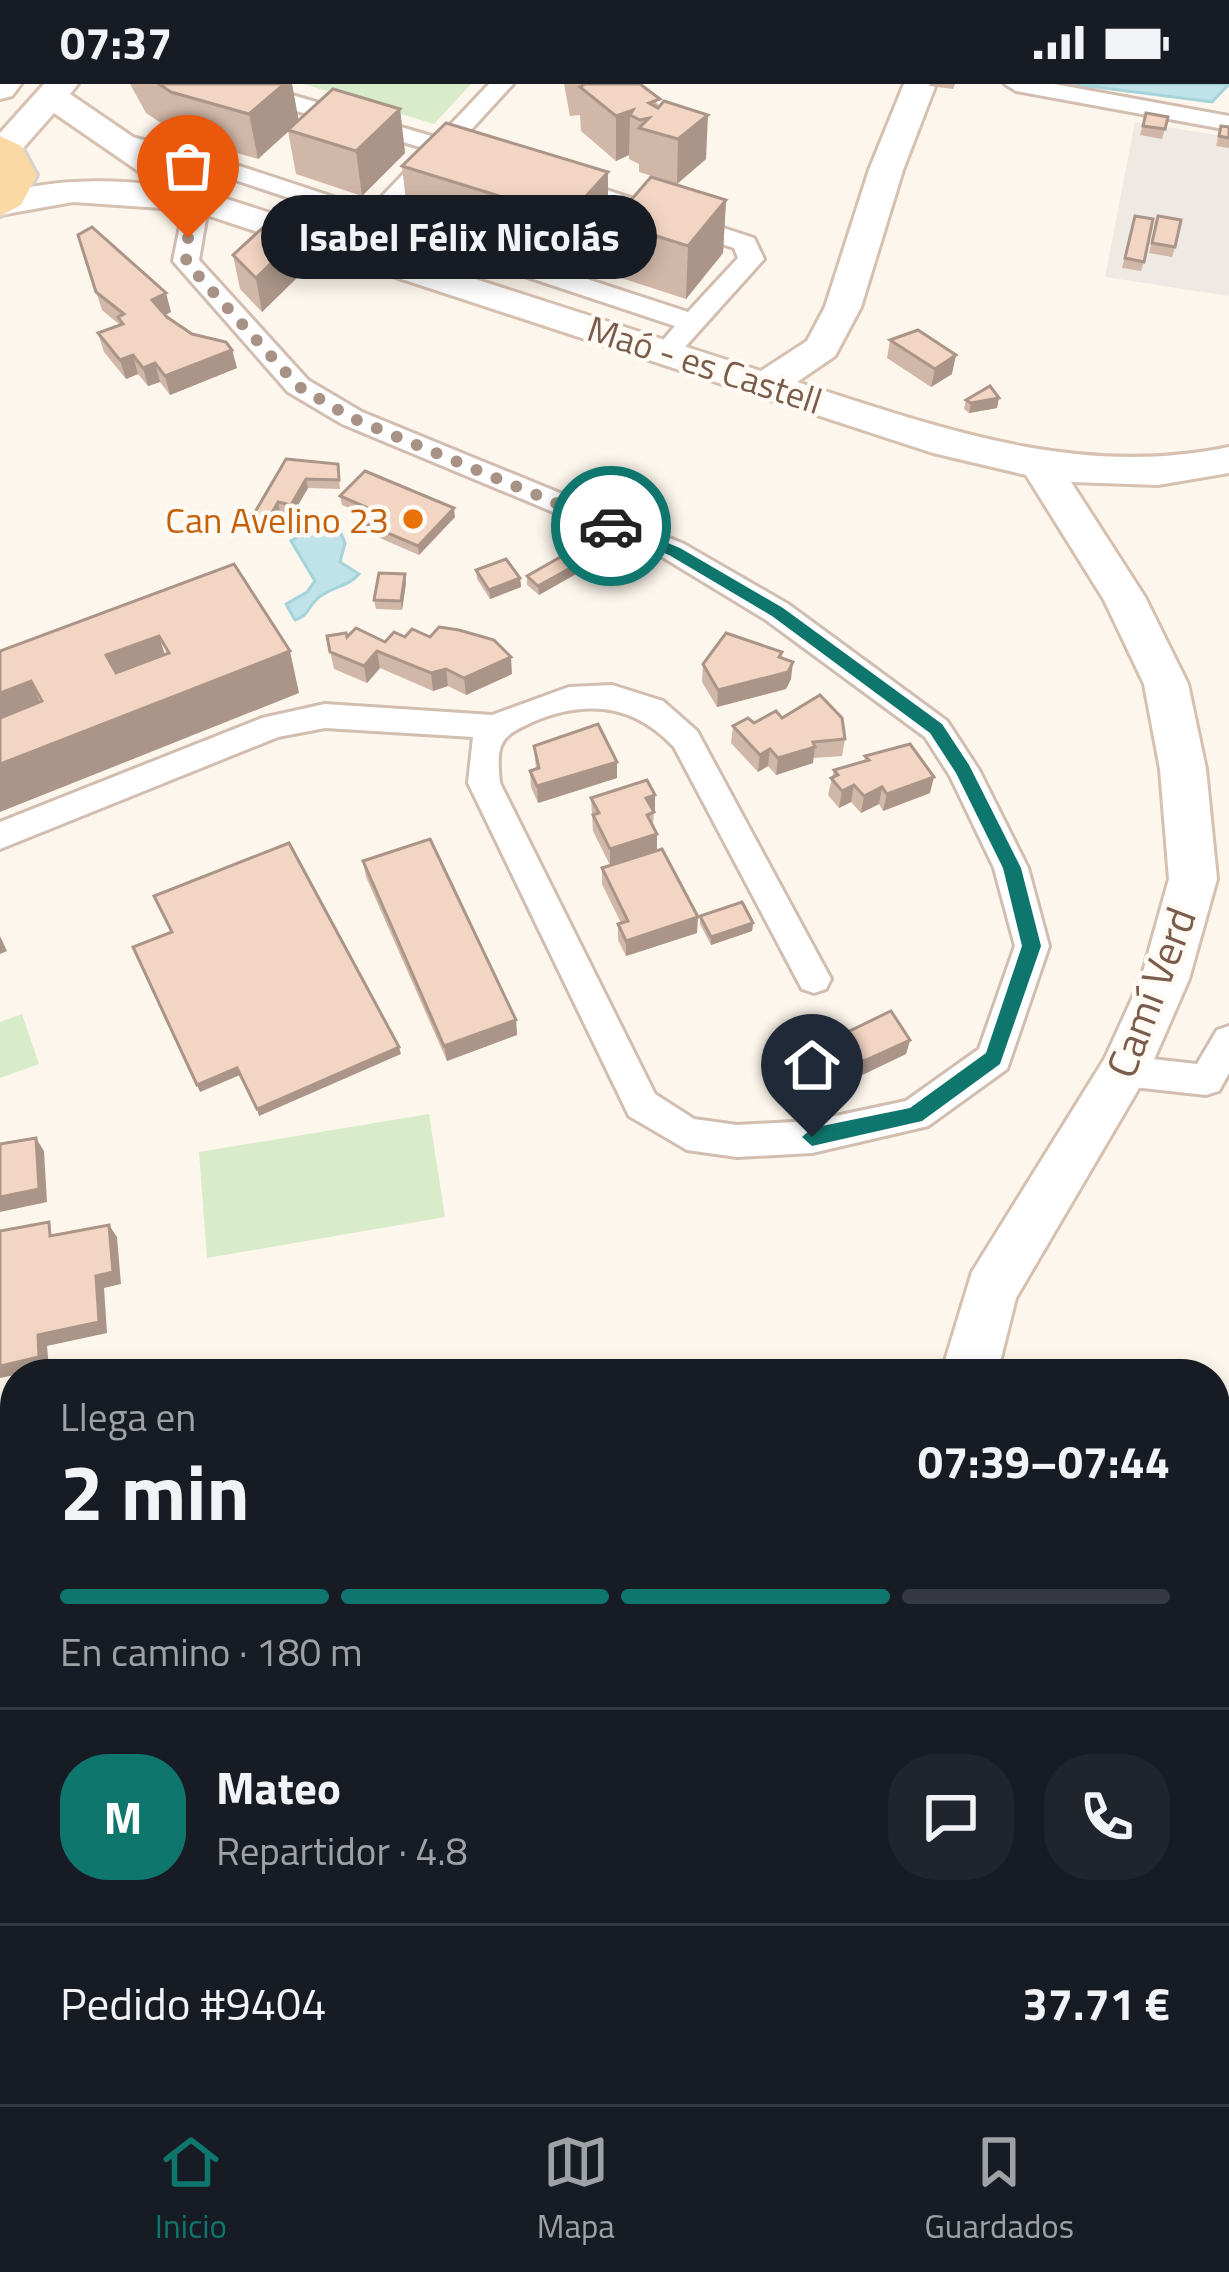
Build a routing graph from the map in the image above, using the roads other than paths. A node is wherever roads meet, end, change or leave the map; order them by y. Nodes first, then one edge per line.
1 (502, 84) edge
2 (920, 84) edge
3 (1016, 84) edge
4 (261, 85) edge
5 (56, 90) edge
6 (1229, 123) edge
7 (112, 139) junction
8 (447, 147) junction
9 (502, 165) edge
10 (5, 175) edge
11 (545, 178) edge
12 (193, 200) junction
13 (375, 218) junction
14 (298, 231) junction
15 (693, 323) junction
16 (667, 351) junction
17 (768, 384) junction
18 (1229, 460) edge
19 (1041, 467) junction
20 (495, 728) junction
21 (0, 836) edge
22 (814, 980) dead end
23 (1229, 1041) edge
24 (1124, 1071) junction
25 (973, 1359) edge

1 - 8 street
2 - 17 street
3 - 6 street
4 - 8 street
5 - 7 street
5 - 10 street
7 - 13 street
7 - 14 street
8 - 9 street
8 - 13 street
10 - 12 street, Maó - es Castell
11 - 15 street
12 - 14 street, Maó - es Castell
12 - 20 street
13 - 15 street
14 - 16 street, Maó - es Castell
15 - 16 street
16 - 17 street, Maó - es Castell
17 - 19 street, Maó - es Castell
18 - 19 street, Maó - es Castell
19 - 24 street, Camí Verd
20 - 21 street
20 - 22 street
23 - 24 street
24 - 25 street, Camí Verd

